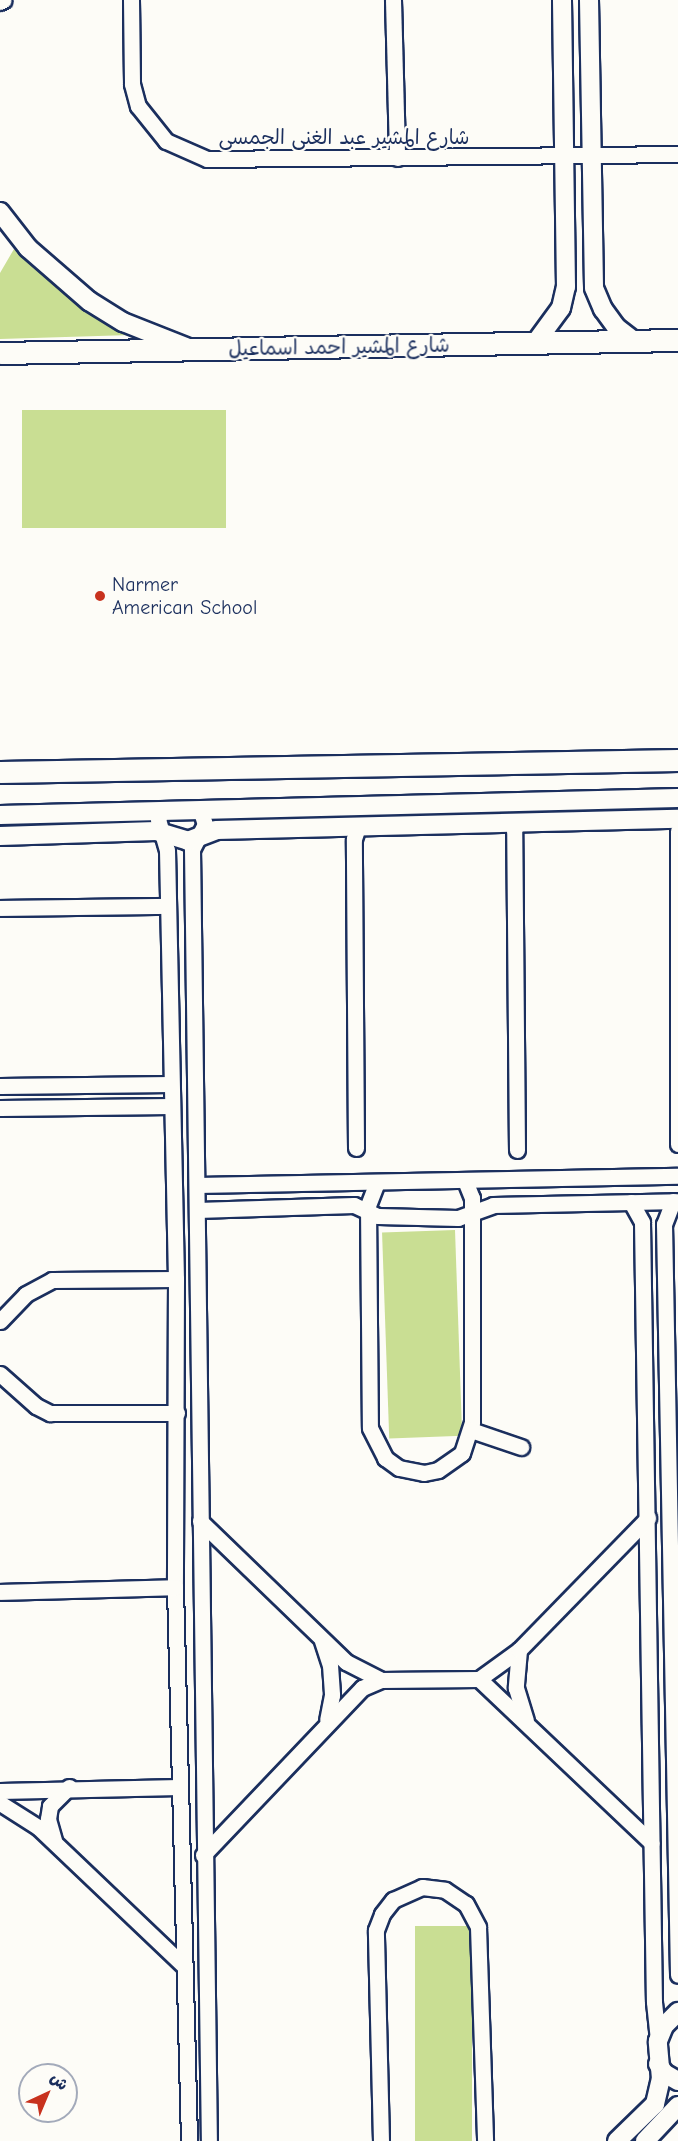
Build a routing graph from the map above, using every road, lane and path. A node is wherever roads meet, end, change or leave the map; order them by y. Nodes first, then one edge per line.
1 (4, 0) edge
2 (131, 0) edge
3 (393, 0) edge
4 (562, 0) edge
5 (589, 0) edge
6 (0, 2) edge
7 (678, 154) edge
8 (566, 157) junction
9 (592, 157) junction
10 (397, 158) junction
11 (1, 214) edge
12 (0, 237) edge
13 (678, 340) edge
14 (634, 341) junction
15 (536, 342) junction
16 (196, 350) junction
17 (0, 353) edge
18 (678, 760) edge
19 (0, 772) edge
20 (678, 798) edge
21 (162, 810) junction
22 (200, 810) junction
23 (0, 814) edge
24 (678, 819) edge
25 (518, 822) junction
26 (358, 827) junction
27 (678, 831) edge
28 (165, 834) junction
29 (0, 836) edge
30 (201, 836) junction
31 (168, 906) junction
32 (0, 908) edge
33 (170, 994) junction
34 (195, 994) junction
35 (171, 1084) junction
36 (0, 1086) edge
37 (171, 1106) junction
38 (0, 1108) edge
39 (678, 1144) edge
40 (356, 1148) dead end
41 (516, 1150) dead end
42 (678, 1176) edge
43 (465, 1181) junction
44 (377, 1182) junction
45 (197, 1185) junction
46 (675, 1201) edge
47 (631, 1202) junction
48 (197, 1210) junction
49 (370, 1215) junction
50 (470, 1215) junction
51 (176, 1280) junction
52 (0, 1321) edge
53 (0, 1374) edge
54 (177, 1413) junction
55 (471, 1430) junction
56 (521, 1447) dead end
57 (648, 1518) junction
58 (200, 1521) junction
59 (175, 1587) junction
60 (1, 1592) edge
61 (321, 1638) junction
62 (519, 1650) junction
63 (479, 1679) junction
64 (381, 1680) junction
65 (650, 1680) junction
66 (673, 1681) junction
67 (326, 1723) junction
68 (528, 1725) junction
69 (178, 1765) junction
70 (202, 1765) junction
71 (69, 1787) junction
72 (179, 1787) junction
73 (0, 1791) edge
74 (0, 1803) edge
75 (179, 1816) junction
76 (202, 1817) junction
77 (652, 1844) junction
78 (57, 1845) junction
79 (203, 1855) junction
80 (183, 1965) junction
81 (678, 1975) edge
82 (678, 2012) edge
83 (658, 2041) junction
84 (658, 2064) junction
85 (678, 2081) edge
86 (678, 2106) edge
87 (189, 2141) edge
88 (209, 2141) edge
89 (381, 2141) edge
90 (485, 2141) edge
91 (617, 2141) edge
92 (645, 2141) edge

1 - 6 street
2 - 10 street, شارع المشير عبد الغنى الجمسى
3 - 10 street
4 - 8 street
5 - 9 street
7 - 9 street, شارع المشير عبد الغنى الجمسى
8 - 9 street, شارع المشير عبد الغنى الجمسى
8 - 10 street, شارع المشير عبد الغنى الجمسى
8 - 15 street
9 - 14 street
11 - 12 street
11 - 16 street
13 - 14 main road, شارع المشير احمد اسماعيل
14 - 15 main road, شارع المشير احمد اسماعيل
15 - 16 main road, شارع المشير احمد اسماعيل
16 - 17 main road, شارع المشير احمد اسماعيل
18 - 19 main road
20 - 22 street
21 - 22 street
21 - 23 street
21 - 28 street
22 - 30 street
24 - 25 street
25 - 26 street
25 - 41 street
26 - 30 street
26 - 40 street
27 - 39 street
28 - 29 street
28 - 30 street
28 - 31 street
30 - 34 street
31 - 32 street
31 - 33 street
33 - 34 street
33 - 35 street
34 - 45 street
35 - 36 street
35 - 37 street
37 - 38 street
37 - 51 street
42 - 43 street
43 - 44 street
43 - 50 street
44 - 45 street
44 - 49 street
45 - 48 street
46 - 47 street
46 - 66 street
47 - 50 street
47 - 57 street
48 - 49 street
48 - 58 street
49 - 50 street
49 - 55 street
50 - 55 street
51 - 52 street
51 - 54 street
53 - 54 street
54 - 59 street
55 - 56 street
57 - 62 street
57 - 65 street
58 - 61 street
58 - 70 street
59 - 60 street
59 - 69 street
61 - 64 street
61 - 67 street
62 - 63 street
62 - 68 street
63 - 64 street
63 - 68 street
64 - 67 street
65 - 66 street
65 - 77 street
66 - 81 street
67 - 79 street
68 - 77 street
69 - 70 street
69 - 72 street
70 - 76 street
71 - 72 street
71 - 73 street
71 - 78 street
72 - 75 street
74 - 78 street
75 - 76 street
75 - 80 street
76 - 79 street
77 - 83 street
78 - 80 street
79 - 88 street
80 - 87 street
82 - 83 street
83 - 84 street
84 - 85 street
84 - 91 street
86 - 92 street
89 - 90 street

